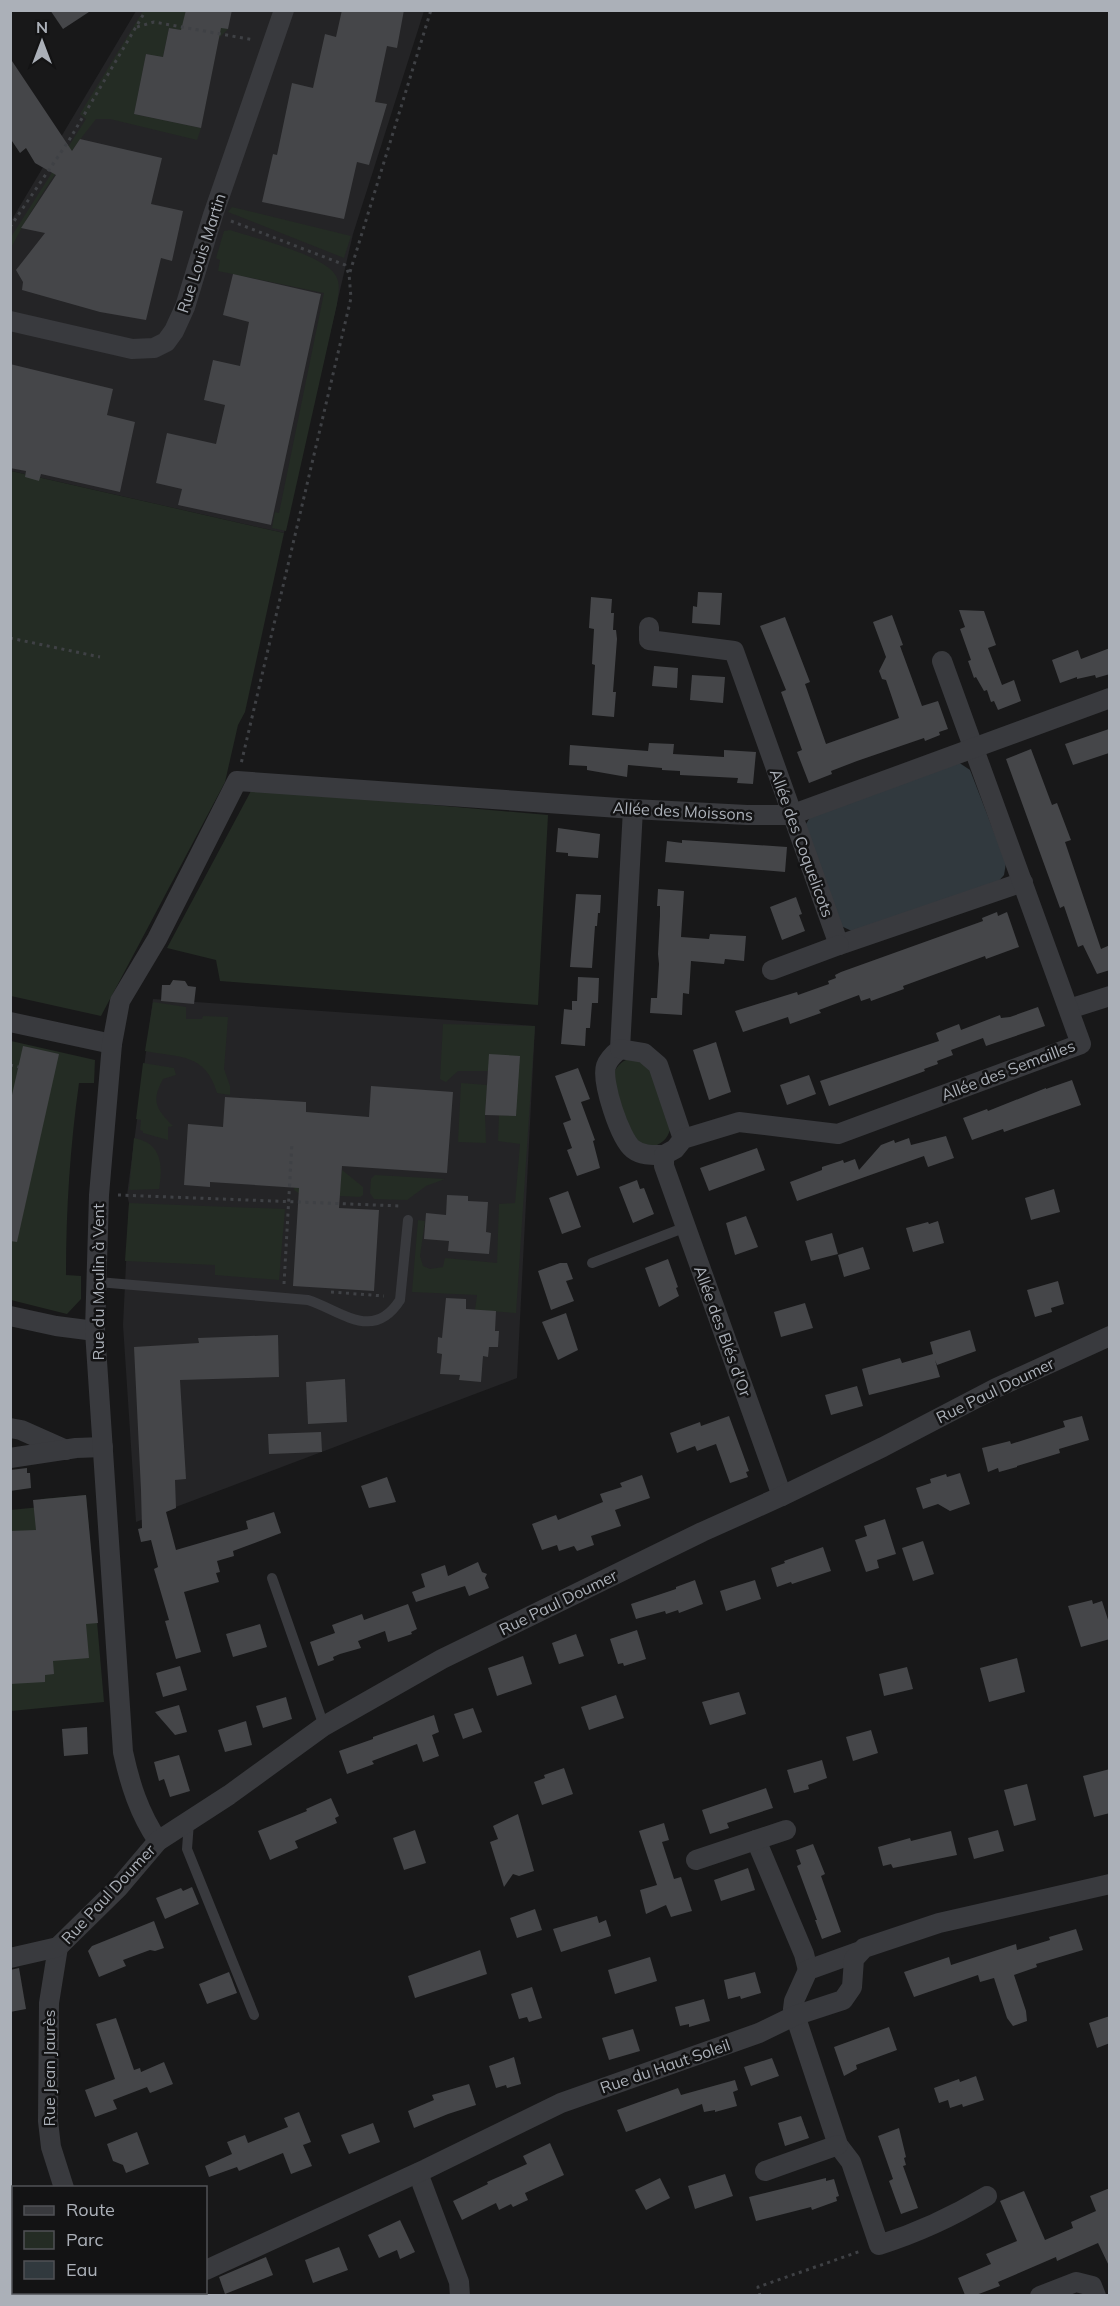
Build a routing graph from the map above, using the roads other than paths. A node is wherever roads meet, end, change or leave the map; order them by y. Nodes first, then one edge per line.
1 (284, 10) edge
2 (10, 321) edge
3 (649, 627) dead end
4 (942, 661) dead end
5 (1110, 698) edge
6 (975, 748) junction
7 (237, 781) joint
8 (633, 808) junction
9 (791, 815) junction
10 (1023, 882) junction
11 (838, 945) junction
12 (772, 970) dead end
13 (1110, 996) edge
14 (1069, 1009) junction
15 (10, 1022) edge
16 (112, 1044) junction
17 (620, 1049) junction
18 (683, 1139) junction
19 (664, 1160) junction
20 (408, 1220) dead end
21 (686, 1227) junction
22 (592, 1263) dead end
23 (98, 1282) junction
24 (10, 1316) edge
25 (95, 1331) junction
26 (1110, 1336) edge
27 (10, 1428) edge
28 (103, 1447) junction
29 (66, 1450) junction
30 (10, 1458) edge
31 (782, 1496) junction
32 (272, 1578) dead end
33 (324, 1726) junction
34 (189, 1822) junction
35 (786, 1830) dead end
36 (756, 1840) junction
37 (158, 1841) junction
38 (696, 1860) dead end
39 (1110, 1884) edge
40 (58, 1947) junction
41 (858, 1952) junction
42 (10, 1958) edge
43 (808, 1970) junction
44 (254, 2014) dead end
45 (794, 2016) junction
46 (838, 2145) junction
47 (765, 2171) dead end
48 (418, 2173) junction
49 (64, 2186) edge
50 (987, 2196) dead end
51 (207, 2270) edge
52 (460, 2295) edge
53 (1040, 2295) edge
54 (1096, 2295) edge

1 - 2 street, Rue Louis Martin
3 - 9 street, Allée des Coquelicots
4 - 6 street, Allée des Semailles
5 - 6 street, Allée des Moissons
6 - 9 street, Allée des Moissons
6 - 10 street, Allée des Semailles
7 - 8 street, Allée des Moissons
7 - 16 street, Rue du Moulin à Vent
8 - 9 street, Allée des Moissons
8 - 17 street
9 - 11 street, Allée des Coquelicots
10 - 11 street
10 - 14 street, Allée des Semailles
11 - 12 street
13 - 14 street
14 - 18 street, Allée des Semailles
15 - 16 street
16 - 23 street, Rue du Moulin à Vent
17 - 18 street
17 - 19 street
18 - 19 street, Allée des Semailles
19 - 21 street, Allée des Blés d'Or
20 - 23 lane
21 - 22 lane
21 - 31 street, Allée des Blés d'Or
23 - 25 street, Rue du Moulin à Vent
24 - 25 street
25 - 28 street, Rue du Moulin à Vent
26 - 31 street, Rue Paul Doumer
27 - 29 street
28 - 29 street
28 - 37 street, Rue du Moulin à Vent
29 - 30 street
31 - 33 street, Rue Paul Doumer
32 - 33 lane
33 - 34 street, Rue Paul Doumer
34 - 37 street, Rue Paul Doumer
34 - 44 lane
35 - 36 street
36 - 38 street
36 - 43 street
37 - 40 street, Rue Paul Doumer
39 - 41 street
40 - 42 street
40 - 49 street, Rue Jean Jaurès
41 - 43 street
41 - 45 street, Rue du Haut Soleil
43 - 45 street
45 - 46 street
45 - 48 street, Rue du Haut Soleil
46 - 47 street
46 - 50 street
48 - 51 street, Rue du Haut Soleil
48 - 52 street
53 - 54 street

